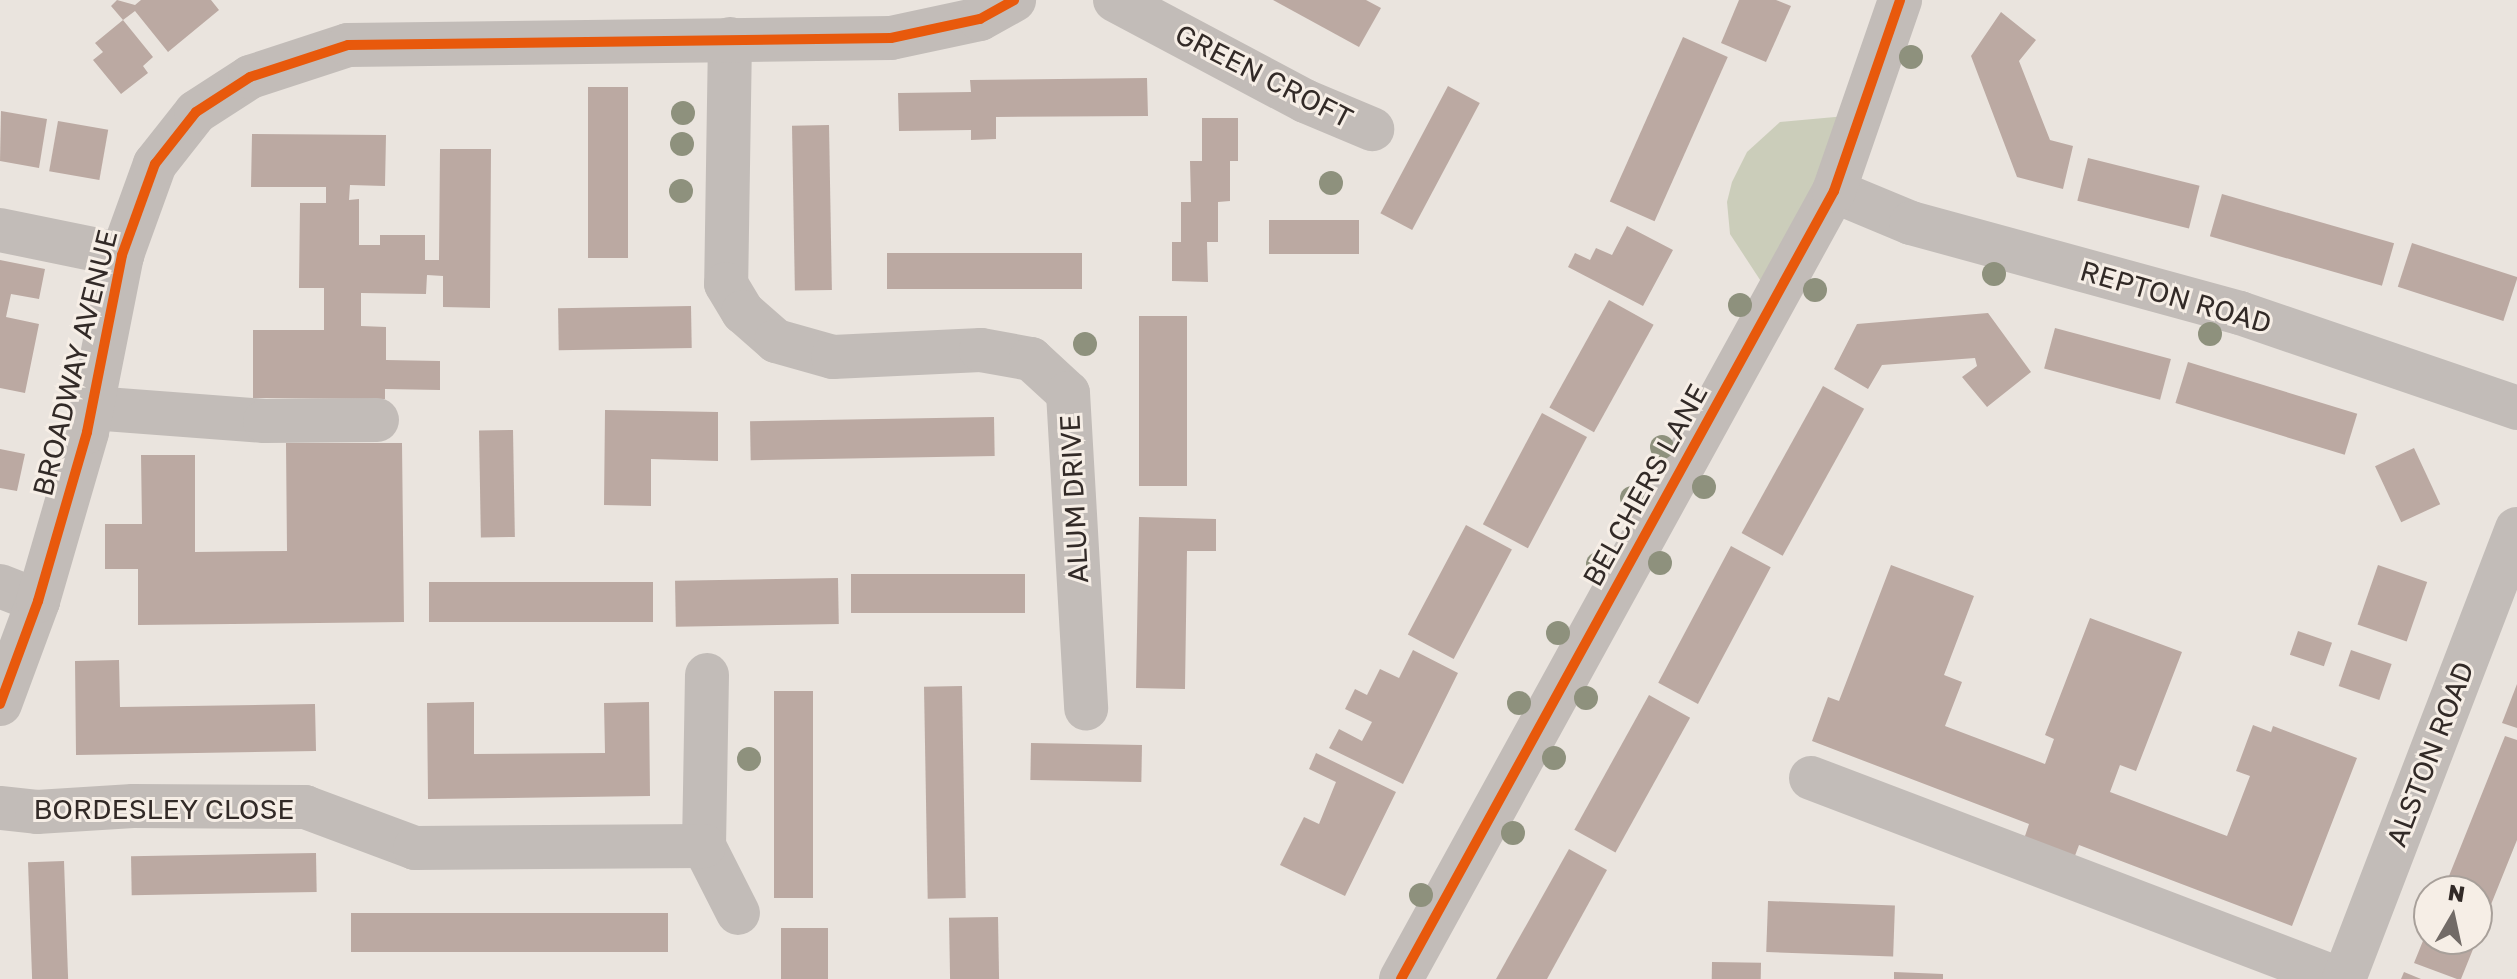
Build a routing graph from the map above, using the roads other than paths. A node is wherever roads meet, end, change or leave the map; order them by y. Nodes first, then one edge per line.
1 (1014, 0) edge
2 (1115, 0) edge
3 (1900, 0) edge
4 (730, 39) junction
5 (1372, 129) dead end
6 (1834, 191) junction
7 (0, 230) edge
8 (122, 255) junction
9 (92, 408) junction
10 (2517, 408) edge
11 (377, 420) dead end
12 (2517, 529) edge
13 (19, 593) edge
14 (707, 675) dead end
15 (0, 704) edge
16 (1086, 708) dead end
17 (1811, 778) dead end
18 (0, 808) edge
19 (704, 846) junction
20 (738, 913) dead end
21 (1401, 979) edge
22 (2341, 979) edge

1 - 4 street, BROADWAY AVENUE
2 - 5 street, GREEN CROFT
3 - 6 street, BELCHERS LANE
4 - 8 street, BROADWAY AVENUE
4 - 16 street, ALUM DRIVE
6 - 10 street, REPTON ROAD
6 - 21 street, BELCHERS LANE
7 - 8 street
8 - 9 street, BROADWAY AVENUE
9 - 11 street
9 - 13 street, BROADWAY AVENUE
12 - 22 street, ALSTON ROAD
13 - 15 street, BROADWAY AVENUE
14 - 19 street
17 - 22 street
18 - 19 street, BORDESLEY CLOSE
19 - 20 street

